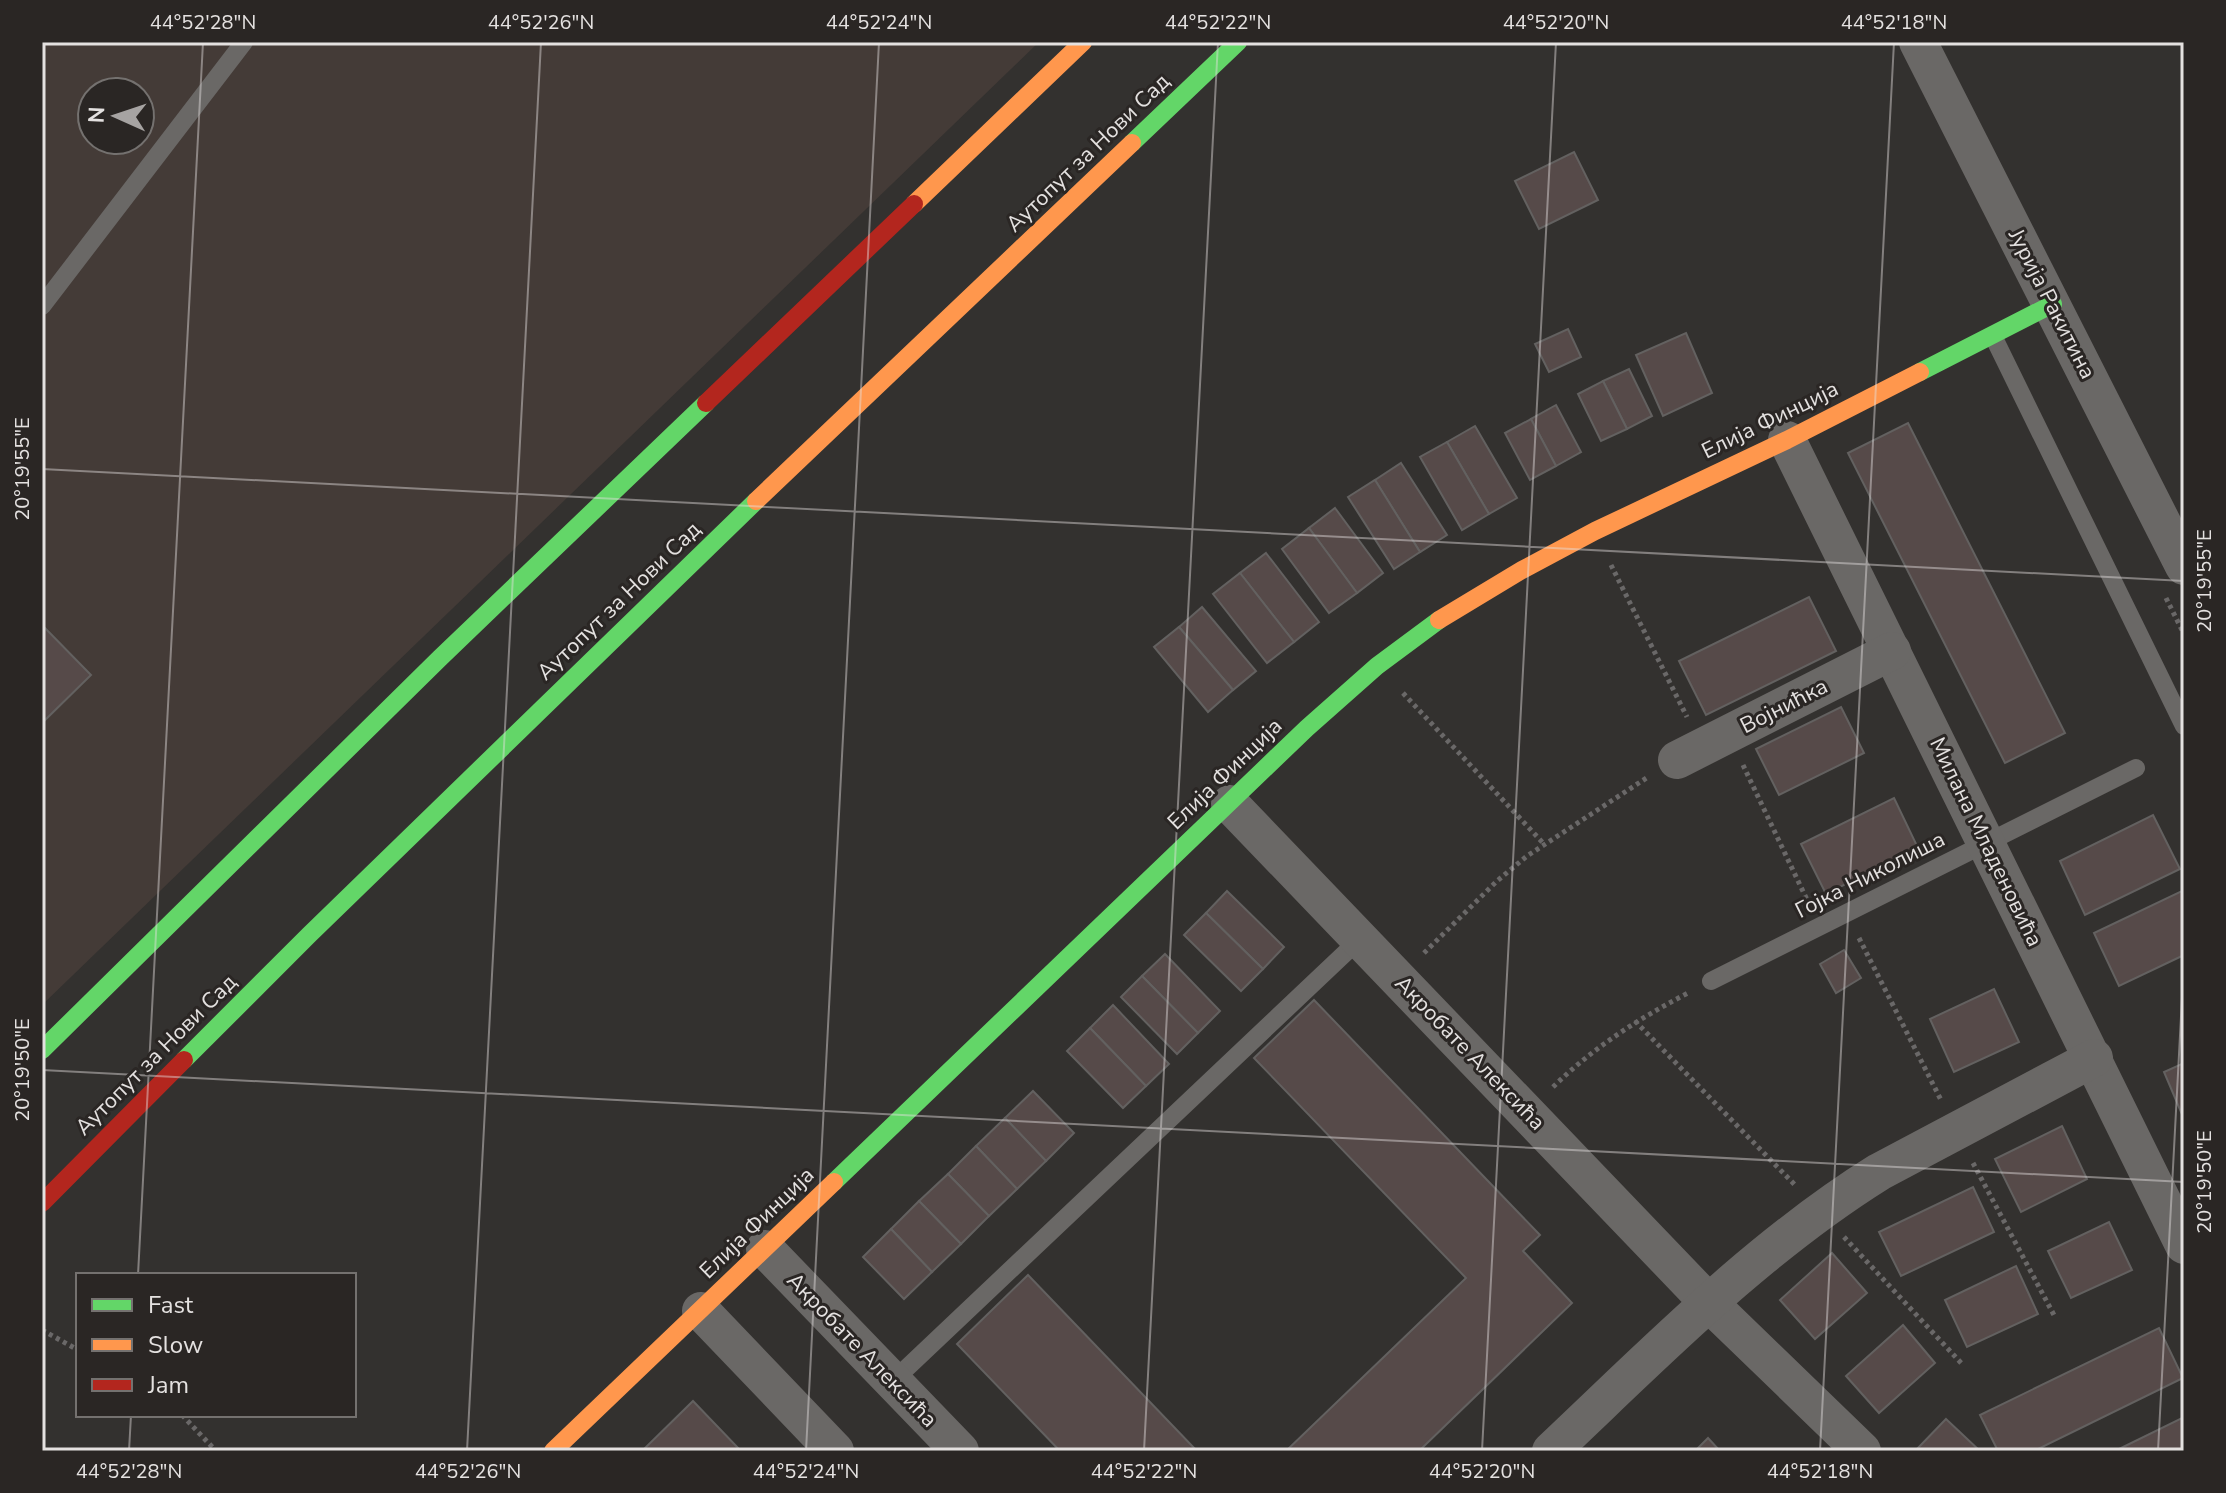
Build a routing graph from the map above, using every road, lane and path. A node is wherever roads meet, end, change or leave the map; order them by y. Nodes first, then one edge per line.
1 (244, 42) edge
2 (1083, 42) edge
3 (1238, 42) edge
4 (1918, 42) edge
5 (2053, 304) junction
6 (42, 306) edge
7 (1993, 336) junction
8 (1787, 440) junction
9 (1595, 531) junction
10 (2184, 566) edge
11 (1892, 651) junction
12 (1377, 666) junction
13 (2184, 726) edge
14 (1702, 747) junction
15 (2136, 768) dead end
16 (1230, 804) junction
17 (1987, 843) junction
18 (1544, 844) junction
19 (1820, 927) junction
20 (1360, 939) junction
21 (1398, 978) junction
22 (1711, 981) joint
23 (42, 1050) edge
24 (2094, 1058) junction
25 (1527, 1113) junction
26 (42, 1203) edge
27 (2184, 1245) edge
28 (765, 1249) junction
29 (1709, 1303) junction
30 (701, 1311) junction
31 (42, 1330) edge
32 (76, 1349) edge
33 (893, 1381) junction
34 (184, 1417) edge
35 (216, 1451) edge
36 (553, 1451) edge
37 (835, 1451) edge
38 (960, 1451) edge
39 (1551, 1451) edge
40 (1862, 1451) edge

1 - 6 lane
2 - 23 main road
3 - 26 main road, Аутопут за Нови Сад
4 - 5 street, Јурија Ракитина
5 - 7 main road, Елија Финција
5 - 10 street, Јурија Ракитина
7 - 8 main road, Елија Финција
7 - 13 lane
8 - 9 main road, Елија Финција
8 - 11 street, Милана Младеновића
9 - 12 main road, Елија Финција
9 - 14 path
11 - 14 street, Војнићка
11 - 17 street, Милана Младеновића
12 - 16 main road, Елија Финција
12 - 18 path
14 - 18 path
14 - 19 path
15 - 17 lane, Гојка Николиша
16 - 20 street, Акробате Алексића
16 - 28 main road, Елија Финција
17 - 19 lane, Гојка Николиша
17 - 24 street, Милана Младеновића
18 - 21 path
19 - 22 lane, Гојка Николиша
20 - 21 street, Акробате Алексића
20 - 33 lane
21 - 25 street, Акробате Алексића
22 - 25 path
24 - 27 street, Милана Младеновића
24 - 29 street
25 - 29 street, Акробате Алексића
28 - 30 main road, Елија Финција
28 - 33 street, Акробате Алексића
29 - 39 street
29 - 40 street, Акробате Алексића
30 - 36 main road, Елија Финција
30 - 37 street
31 - 32 path
33 - 38 street, Акробате Алексића
34 - 35 path

